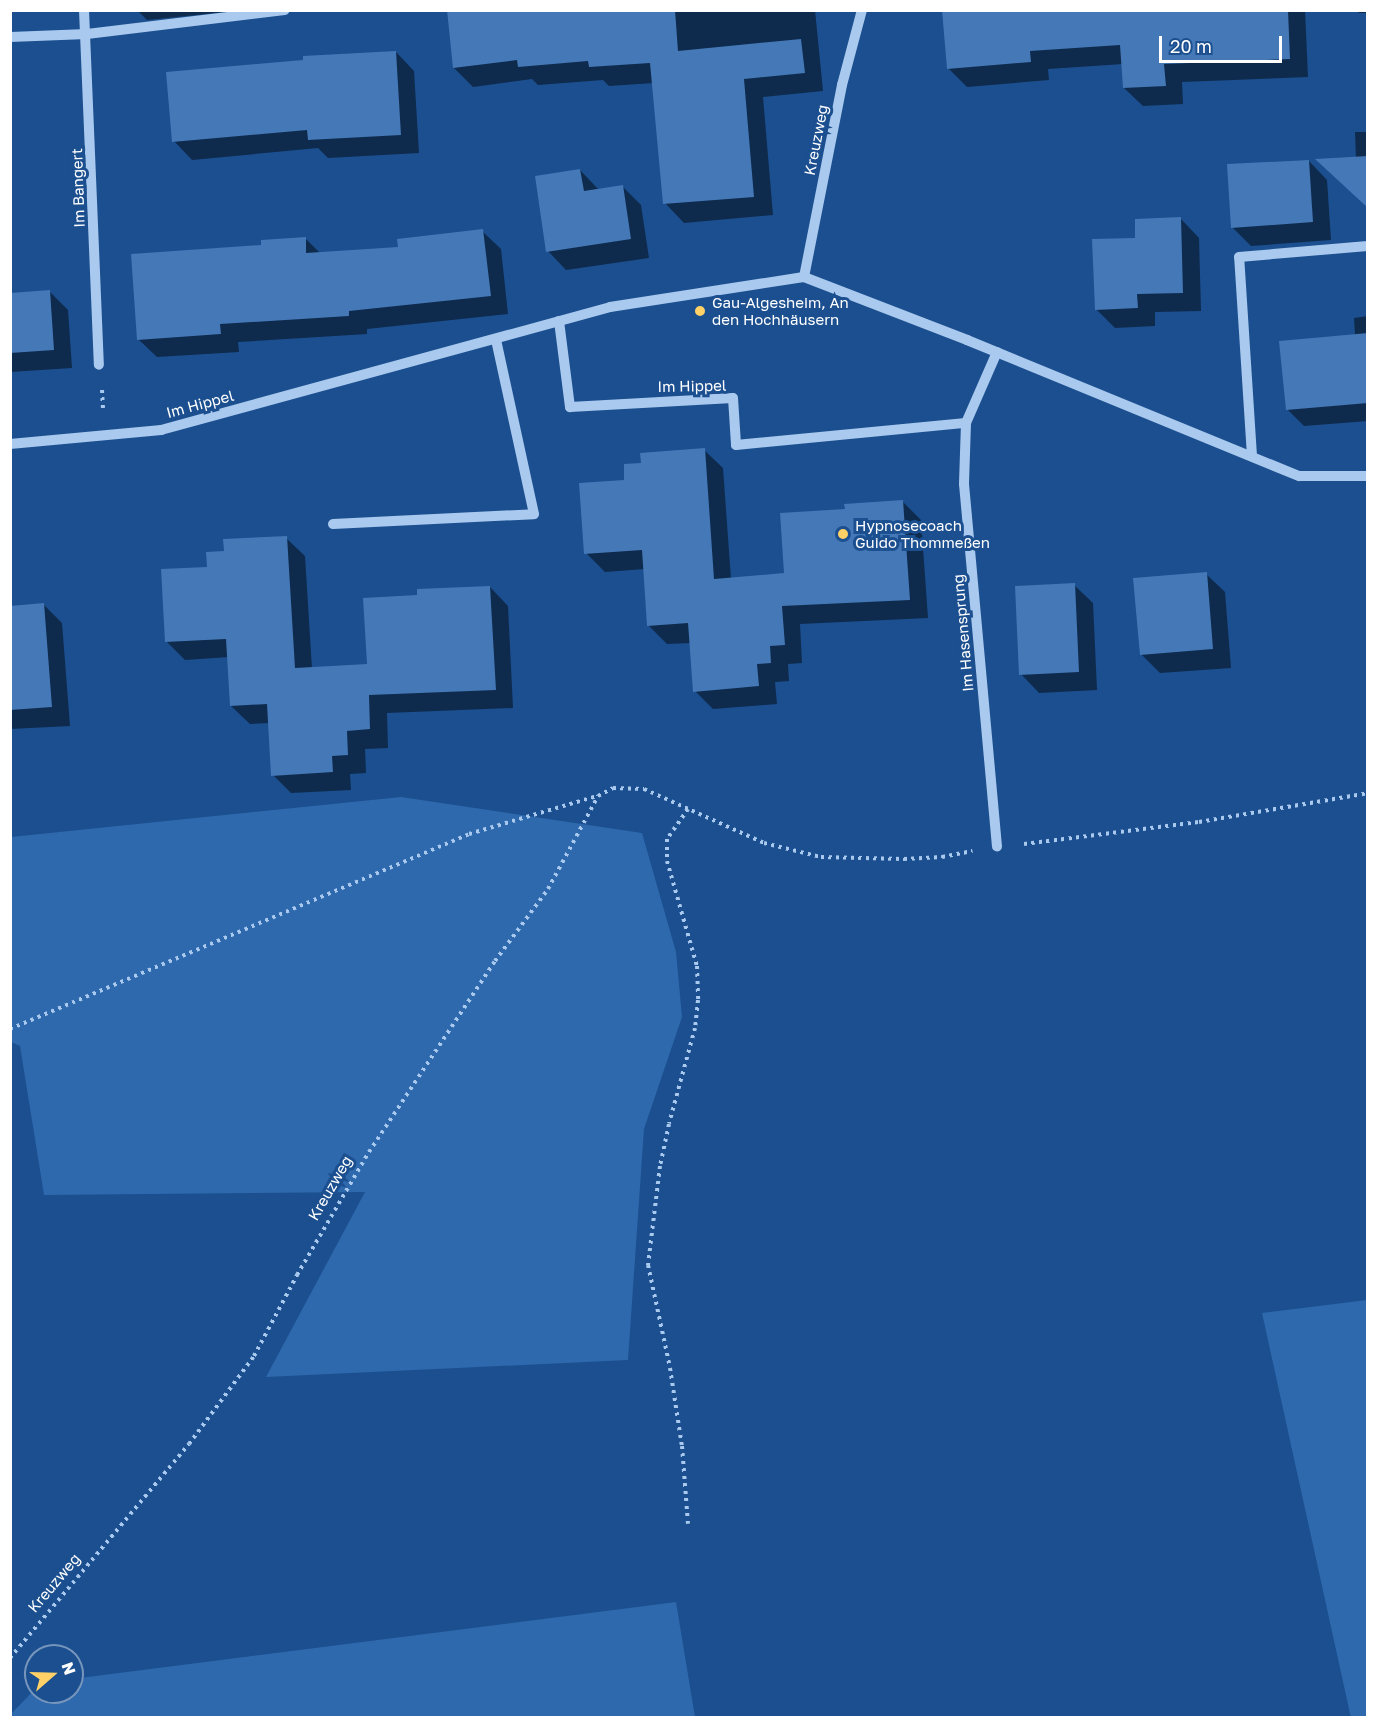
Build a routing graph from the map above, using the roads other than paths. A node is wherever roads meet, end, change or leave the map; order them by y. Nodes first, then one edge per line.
1 (84, 10) edge
2 (285, 10) edge
3 (862, 10) edge
4 (87, 34) junction
5 (10, 37) edge
6 (1368, 246) edge
7 (804, 277) junction
8 (559, 321) junction
9 (496, 339) junction
10 (997, 352) junction
11 (99, 365) road end
12 (966, 423) junction
13 (10, 444) edge
14 (1252, 456) junction
15 (1368, 476) edge
16 (333, 524) dead end
17 (997, 846) dead end

1 - 4 street, Im Bangert
2 - 4 street
3 - 7 street, Kreuzweg
4 - 5 street
4 - 11 street, Im Bangert
6 - 14 street
7 - 8 street, Im Hippel
7 - 10 street
8 - 9 street, Im Hippel
8 - 12 street, Im Hippel
9 - 13 street, Im Hippel
9 - 16 street
10 - 12 street, Im Hasensprung
10 - 14 street
12 - 17 street, Im Hasensprung
14 - 15 street

